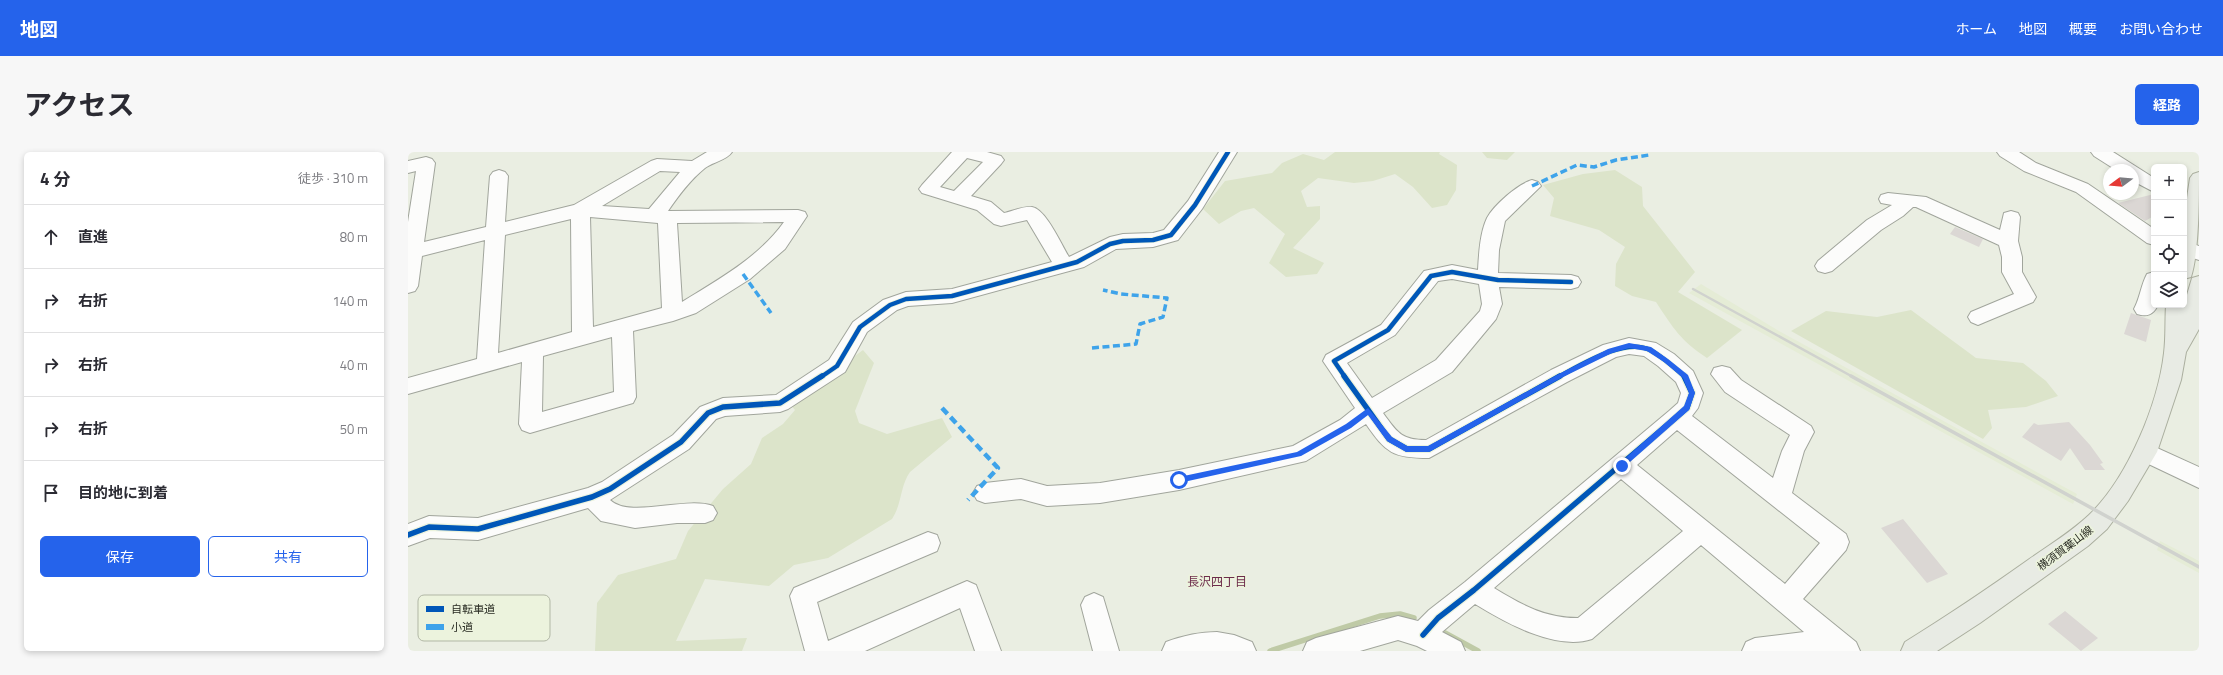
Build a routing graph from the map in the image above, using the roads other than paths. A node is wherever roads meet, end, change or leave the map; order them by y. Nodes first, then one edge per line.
1 (723, 152) edge
2 (962, 152) edge
3 (966, 152) edge
4 (1228, 152) edge
5 (2006, 152) edge
6 (2100, 152) edge
7 (2119, 164) edge
8 (408, 167) edge
9 (693, 167) junction
10 (499, 176) dead end
11 (2139, 177) edge
12 (2199, 178) edge
13 (2151, 184) edge
14 (1532, 186) dead end
15 (958, 198) junction
16 (1888, 199) dead end
17 (1907, 202) junction
18 (580, 210) junction
19 (660, 217) junction
20 (2011, 218) dead end
21 (496, 231) junction
22 (2151, 236) edge
23 (2008, 241) junction
24 (2191, 250) edge
25 (411, 253) edge
26 (2187, 263) edge
27 (1064, 266) junction
28 (1825, 266) dead end
29 (1488, 279) junction
30 (1571, 282) dead end
31 (2199, 283) edge
32 (408, 286) edge
33 (2151, 292) edge
34 (2176, 308) edge
35 (2144, 309) dead end
36 (673, 314) junction
37 (1978, 317) dead end
38 (622, 327) junction
39 (583, 338) junction
40 (533, 352) junction
41 (2175, 353) junction
42 (487, 364) junction
43 (1722, 374) dead end
44 (408, 386) edge
45 (1368, 411) junction
46 (1677, 417) junction
47 (2146, 452) junction
48 (1622, 466) junction
49 (2199, 478) edge
50 (985, 493) dead end
51 (1779, 496) junction
52 (592, 497) junction
53 (705, 513) dead end
54 (1699, 532) junction
55 (408, 535) edge
56 (928, 543) dead end
57 (1474, 590) junction
58 (1786, 601) junction
59 (1094, 604) dead end
60 (1423, 635) junction
61 (1840, 646) edge
62 (1925, 647) edge
63 (818, 651) edge
64 (836, 651) edge
65 (988, 651) edge
66 (1106, 651) edge
67 (1175, 651) edge
68 (1243, 651) edge
69 (1316, 651) edge
70 (1452, 651) edge
71 (1755, 651) edge

1 - 9 street
2 - 15 street
3 - 15 street
4 - 27 street
5 - 22 street
6 - 7 street
8 - 25 street
9 - 18 street
9 - 19 street
10 - 21 street
11 - 13 street
12 - 24 main road
14 - 29 street
15 - 27 street
16 - 17 street
17 - 23 street
17 - 28 street
18 - 19 street
18 - 21 street
18 - 39 street
19 - 36 street
19 - 36 street
20 - 23 street
21 - 25 street
21 - 42 street
23 - 37 street
24 - 26 main road
25 - 32 street
27 - 52 street
29 - 30 street
29 - 45 street
29 - 45 street
31 - 41 main road, 横須賀葉山線
33 - 35 street
34 - 41 main road, 横須賀葉山線
36 - 38 street
38 - 39 street
38 - 40 street
39 - 40 street
40 - 42 street
41 - 47 main road, 横須賀葉山線
42 - 44 street
43 - 51 street
45 - 46 street
45 - 50 street
46 - 48 street
46 - 51 street
47 - 49 street
47 - 62 main road, 横須賀葉山線
48 - 54 street
48 - 57 street
51 - 58 street
52 - 53 street
52 - 55 street
54 - 57 street
54 - 58 street
56 - 63 street
57 - 60 street
58 - 61 street
59 - 66 street
60 - 69 street
60 - 70 street
61 - 71 street
64 - 65 street
67 - 68 street

